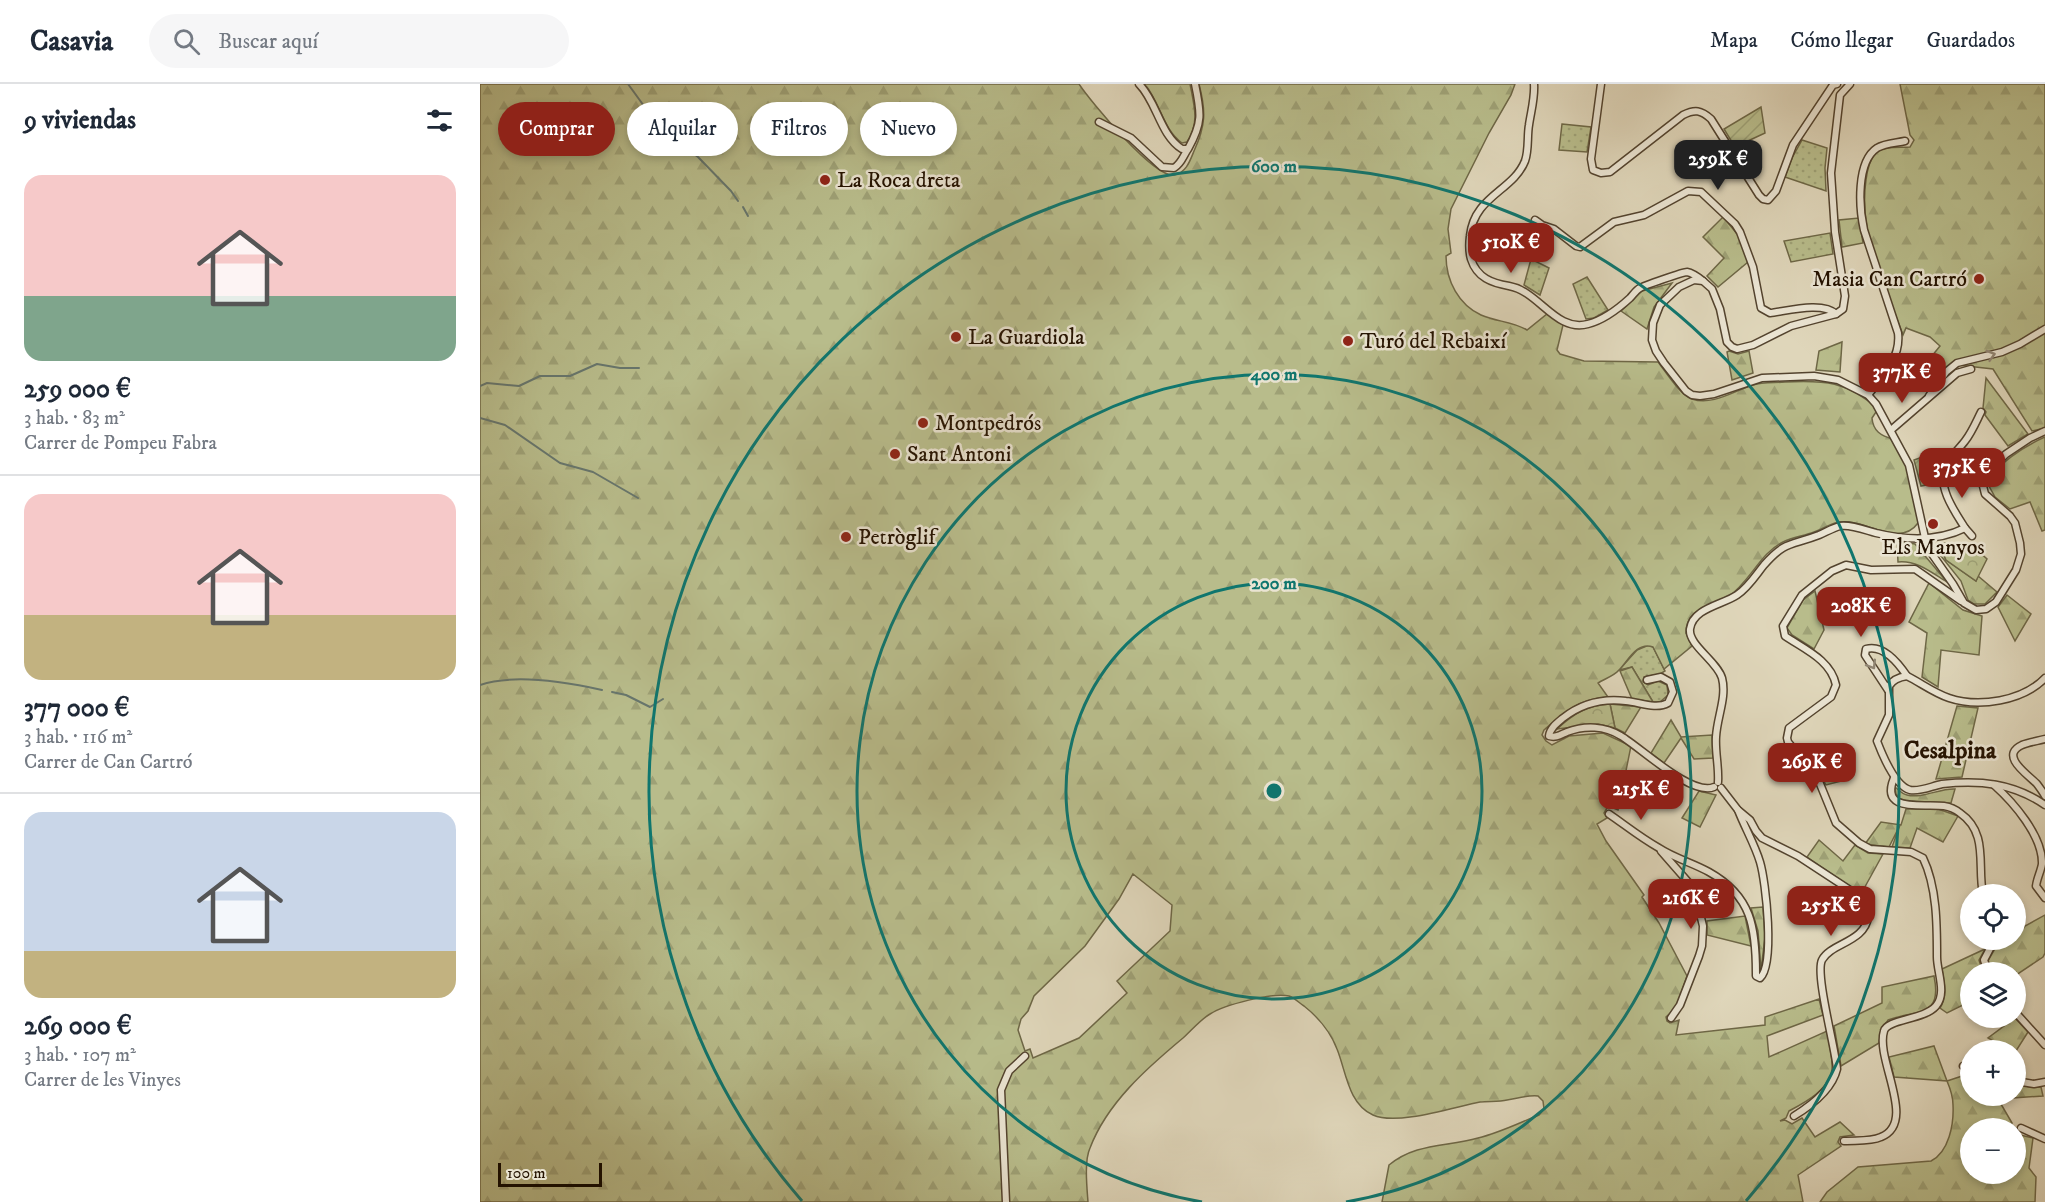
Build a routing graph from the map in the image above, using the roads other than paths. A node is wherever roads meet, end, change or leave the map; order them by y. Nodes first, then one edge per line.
1 (1139, 84) edge
2 (1195, 84) edge
3 (1534, 84) edge
4 (1601, 84) edge
5 (1837, 84) edge
6 (1850, 84) edge
7 (1099, 122) dead end
8 (1905, 141) dead end
9 (1187, 149) junction
10 (1535, 220) dead end
11 (1703, 281) junction
12 (1836, 314) junction
13 (2045, 329) edge
14 (1971, 369) dead end
15 (1868, 394) junction
16 (1929, 396) junction
17 (1981, 412) dead end
18 (1891, 430) junction
19 (2045, 431) edge
20 (1965, 528) junction
21 (1972, 536) dead end
22 (1924, 539) junction
23 (1964, 603) junction
24 (1907, 676) junction
25 (2045, 678) edge
26 (1647, 680) dead end
27 (1888, 690) junction
28 (2045, 739) edge
29 (1894, 778) junction
30 (1994, 784) junction
31 (1717, 786) junction
32 (2045, 796) edge
33 (2045, 805) edge
34 (1738, 810) junction
35 (1609, 814) dead end
36 (1659, 848) junction
37 (1982, 884) edge
38 (2045, 898) edge
39 (1671, 1018) dead end
40 (2026, 1024) edge
41 (2045, 1045) edge
42 (1025, 1056) dead end
43 (2045, 1082) edge
44 (2026, 1083) edge
45 (1794, 1116) dead end
46 (2026, 1130) edge
47 (2045, 1139) edge
48 (1844, 1141) dead end
49 (1006, 1202) edge

1 - 9 street
2 - 9 street
3 - 11 street
4 - 5 street
6 - 12 street
7 - 9 street
8 - 15 street
10 - 12 street
11 - 12 street
11 - 15 street
16 -> 13 street
14 - 16 street
15 - 18 street
16 - 18 street
17 - 20 street
18 - 22 street
19 - 23 street
20 - 21 street
20 - 22 street
22 - 23 street
22 - 31 street
23 - 48 street
24 - 25 street
24 - 27 street
24 -> 27 street
26 - 31 street
27 - 29 street
28 - 32 street
29 - 30 street
29 - 37 street
30 - 33 street
30 - 38 street
31 - 34 street
34 - 36 street
34 - 45 street
35 - 36 street
36 - 39 street
40 - 41 street
42 - 49 street
43 - 44 street
46 - 47 street

